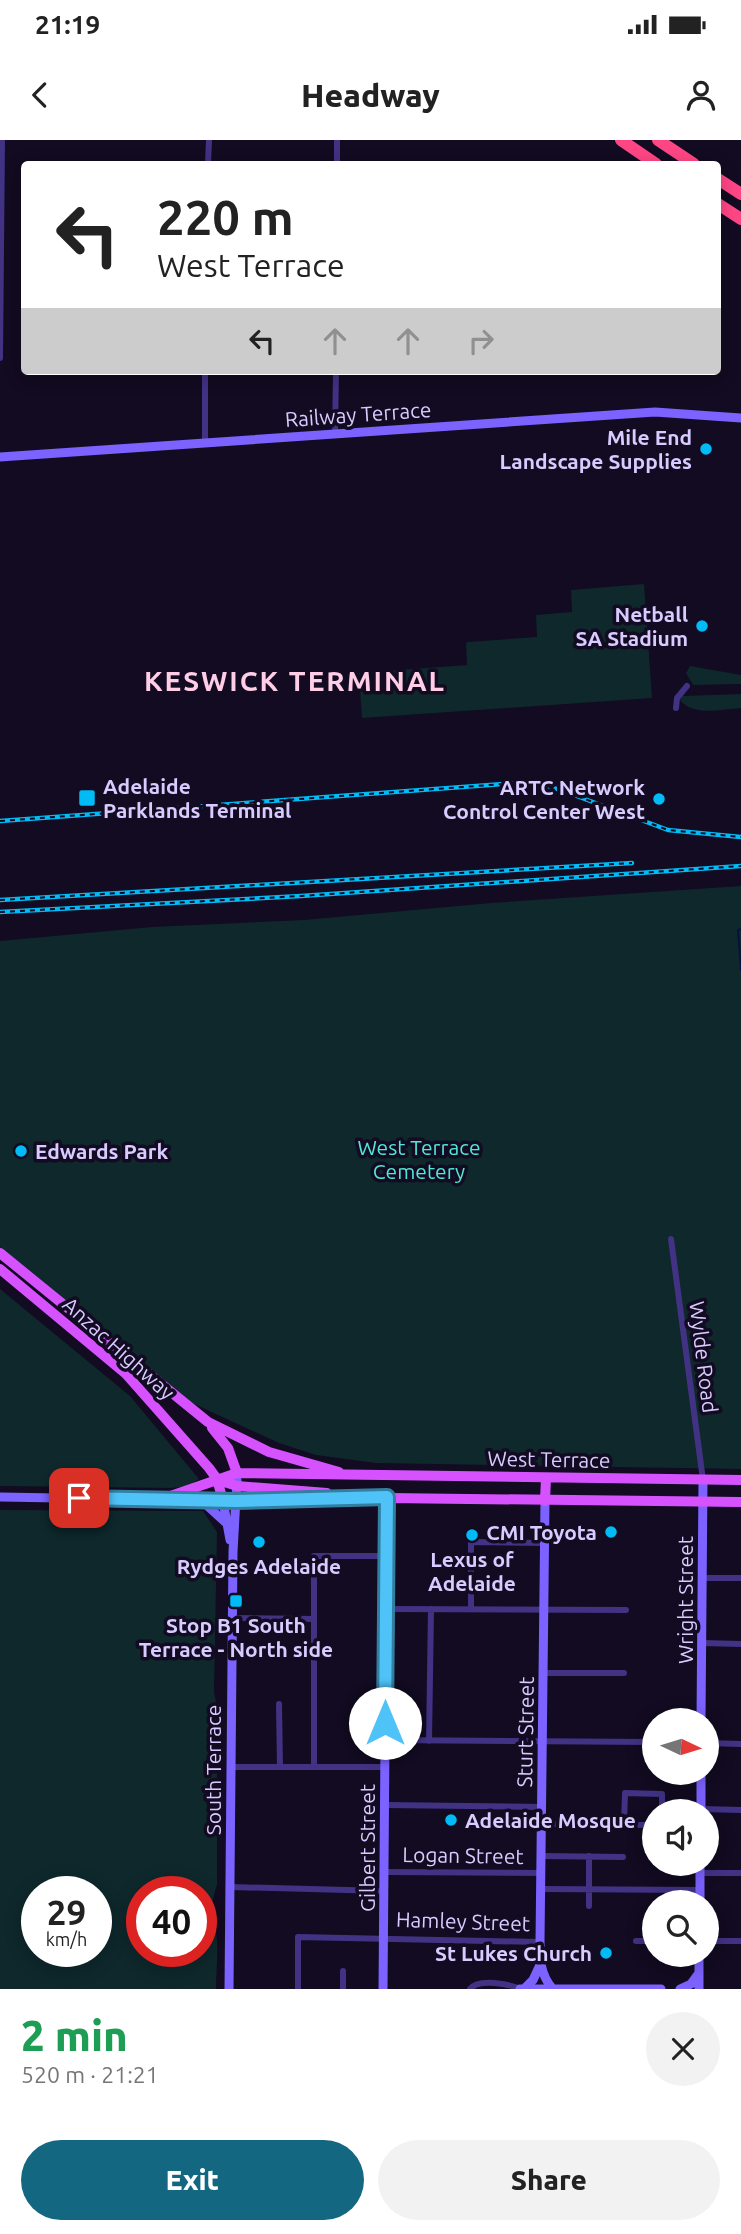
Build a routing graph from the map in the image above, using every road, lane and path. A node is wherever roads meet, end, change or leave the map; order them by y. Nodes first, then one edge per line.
1 (2, 140) edge
2 (208, 140) edge
3 (337, 140) edge
4 (621, 140) edge
5 (658, 140) edge
6 (1, 153) edge
7 (208, 161) edge
8 (337, 161) edge
9 (652, 161) edge
10 (690, 161) edge
11 (721, 181) edge
12 (741, 194) edge
13 (721, 206) edge
14 (741, 219) edge
15 (0, 358) edge
16 (205, 375) edge
17 (336, 375) edge
18 (719, 415) junction
19 (741, 418) edge
20 (741, 425) edge
21 (335, 433) junction
22 (205, 442) junction
23 (0, 457) edge
24 (687, 686) dead end
25 (676, 708) dead end
26 (671, 1239) dead end
27 (0, 1253) edge
28 (0, 1269) edge
29 (208, 1422) junction
30 (237, 1473) junction
31 (356, 1476) junction
32 (545, 1478) junction
33 (217, 1479) junction
34 (703, 1480) junction
35 (741, 1480) edge
36 (237, 1486) junction
37 (0, 1497) edge
38 (387, 1497) junction
39 (159, 1500) junction
40 (201, 1500) junction
41 (223, 1501) junction
42 (236, 1501) junction
43 (545, 1501) junction
44 (741, 1502) edge
45 (703, 1503) junction
46 (226, 1523) junction
47 (545, 1543) junction
48 (233, 1552) junction
49 (386, 1556) junction
50 (702, 1578) junction
51 (741, 1578) edge
52 (386, 1609) junction
53 (431, 1609) junction
54 (471, 1609) junction
55 (544, 1609) junction
56 (626, 1610) dead end
57 (232, 1618) junction
58 (314, 1619) junction
59 (702, 1643) junction
60 (741, 1644) edge
61 (543, 1673) junction
62 (624, 1674) dead end
63 (279, 1704) dead end
64 (701, 1708) edge
65 (385, 1740) junction
66 (429, 1741) junction
67 (542, 1741) junction
68 (642, 1742) edge
69 (719, 1743) edge
70 (741, 1744) edge
71 (230, 1767) junction
72 (280, 1767) junction
73 (314, 1767) junction
74 (385, 1767) junction
75 (662, 1799) edge
76 (384, 1805) junction
77 (542, 1807) junction
78 (719, 1810) edge
79 (741, 1810) edge
80 (541, 1824) junction
81 (624, 1824) junction
82 (642, 1825) edge
83 (541, 1856) junction
84 (589, 1856) junction
85 (622, 1857) dead end
86 (719, 1870) edge
87 (384, 1872) junction
88 (541, 1873) junction
89 (741, 1873) edge
90 (700, 1876) edge
91 (230, 1887) junction
92 (541, 1889) junction
93 (589, 1890) junction
94 (642, 1890) edge
95 (700, 1890) edge
96 (384, 1891) junction
97 (589, 1906) dead end
98 (384, 1936) junction
99 (636, 1941) dead end
100 (642, 1941) edge
101 (719, 1941) edge
102 (741, 1941) edge
103 (540, 1942) junction
104 (541, 1963) junction
105 (699, 1967) edge
106 (343, 1971) dead end
107 (699, 1973) junction
108 (229, 1989) edge
109 (298, 1989) edge
110 (343, 1989) edge
111 (383, 1989) edge
112 (470, 1989) edge
113 (522, 1989) edge
114 (553, 1989) edge
115 (662, 1989) edge
116 (680, 1989) edge
117 (699, 1989) edge

1 - 6 street
2 - 7 street
3 - 8 street
4 - 9 highway
5 - 10 highway
6 - 15 street
11 - 12 highway
13 - 14 highway
16 - 22 street
17 - 21 street
18 - 19 main road, Railway Terrace
18 - 20 main road, Railway Terrace
18 - 21 main road, Railway Terrace
21 - 22 main road, Railway Terrace
22 - 23 main road, Railway Terrace
24 - 25 street
26 - 34 street, Wylde Road
27 - 29 main road, Anzac Highway
28 - 33 main road, Anzac Highway
29 - 30 main road
29 - 31 main road, West Terrace
30 - 31 main road, West Terrace
30 - 33 main road, West Terrace
30 - 36 main road, South Terrace
31 - 32 main road, West Terrace
32 - 34 main road, West Terrace
32 - 43 main road
33 - 36 main road, West Terrace
33 - 39 main road
33 - 41 main road, Anzac Highway
34 - 35 main road, West Terrace
34 - 45 main road, Wright Street
36 - 38 main road, West Terrace
36 - 42 main road, South Terrace
37 - 39 main road
38 - 42 main road, West Terrace
38 - 43 main road, West Terrace
38 - 49 main road, Gilbert Street
39 - 40 main road
40 - 41 main road
40 - 46 main road
41 - 42 main road
41 - 46 main road, South Terrace
42 - 48 main road, South Terrace
43 - 45 main road, West Terrace
43 - 47 main road, Sturt Street
44 - 45 main road, West Terrace
45 - 50 main road, Wright Street
46 - 48 main road, South Terrace
47 - 54 street
47 - 55 main road, Sturt Street
48 - 57 main road, South Terrace
49 - 52 main road, Gilbert Street
49 - 58 street
50 - 51 street
50 - 59 main road, Wright Street
52 - 53 street
52 - 65 main road, Gilbert Street
53 - 54 street
53 - 66 street
54 - 55 street
55 - 56 street
55 - 61 main road, Sturt Street
57 - 58 street
57 - 71 main road, South Terrace
58 - 73 street
59 - 60 street
59 - 64 main road, Wright Street
61 - 62 street
61 - 67 main road, Sturt Street
63 - 72 street
65 - 66 street
65 - 74 main road, Gilbert Street
66 - 67 street
67 - 68 street
67 - 77 main road, Sturt Street
69 - 70 street
71 - 72 street
71 - 91 main road, South Terrace
72 - 73 street
73 - 74 street
74 - 76 main road, Gilbert Street
75 - 81 street
76 - 77 street
76 - 87 main road, Gilbert Street
77 - 80 main road, Sturt Street
78 - 79 street
80 - 81 street
80 - 83 main road, Sturt Street
81 - 82 street
83 - 84 street
83 - 88 main road, Sturt Street
84 - 85 street
84 - 93 street
86 - 89 street
87 - 88 street, Logan Street
87 - 96 main road, Gilbert Street
88 - 92 main road, Sturt Street
90 - 95 main road
91 - 96 street
91 - 108 main road, South Terrace
92 - 93 street
92 - 103 main road, Sturt Street
93 - 94 street
93 - 97 street
96 - 98 main road, Gilbert Street
98 - 103 street, Hamley Street
98 - 109 street, Hamley Street
98 - 111 main road, Gilbert Street
99 - 100 street
101 - 102 street
103 - 104 main road, Sturt Street
104 - 113 main road
104 - 114 main road, Sturt Street
105 - 107 main road
106 - 110 street
107 - 116 main road
107 - 117 main road
112 - 113 street
113 - 114 main road
114 - 115 main road

